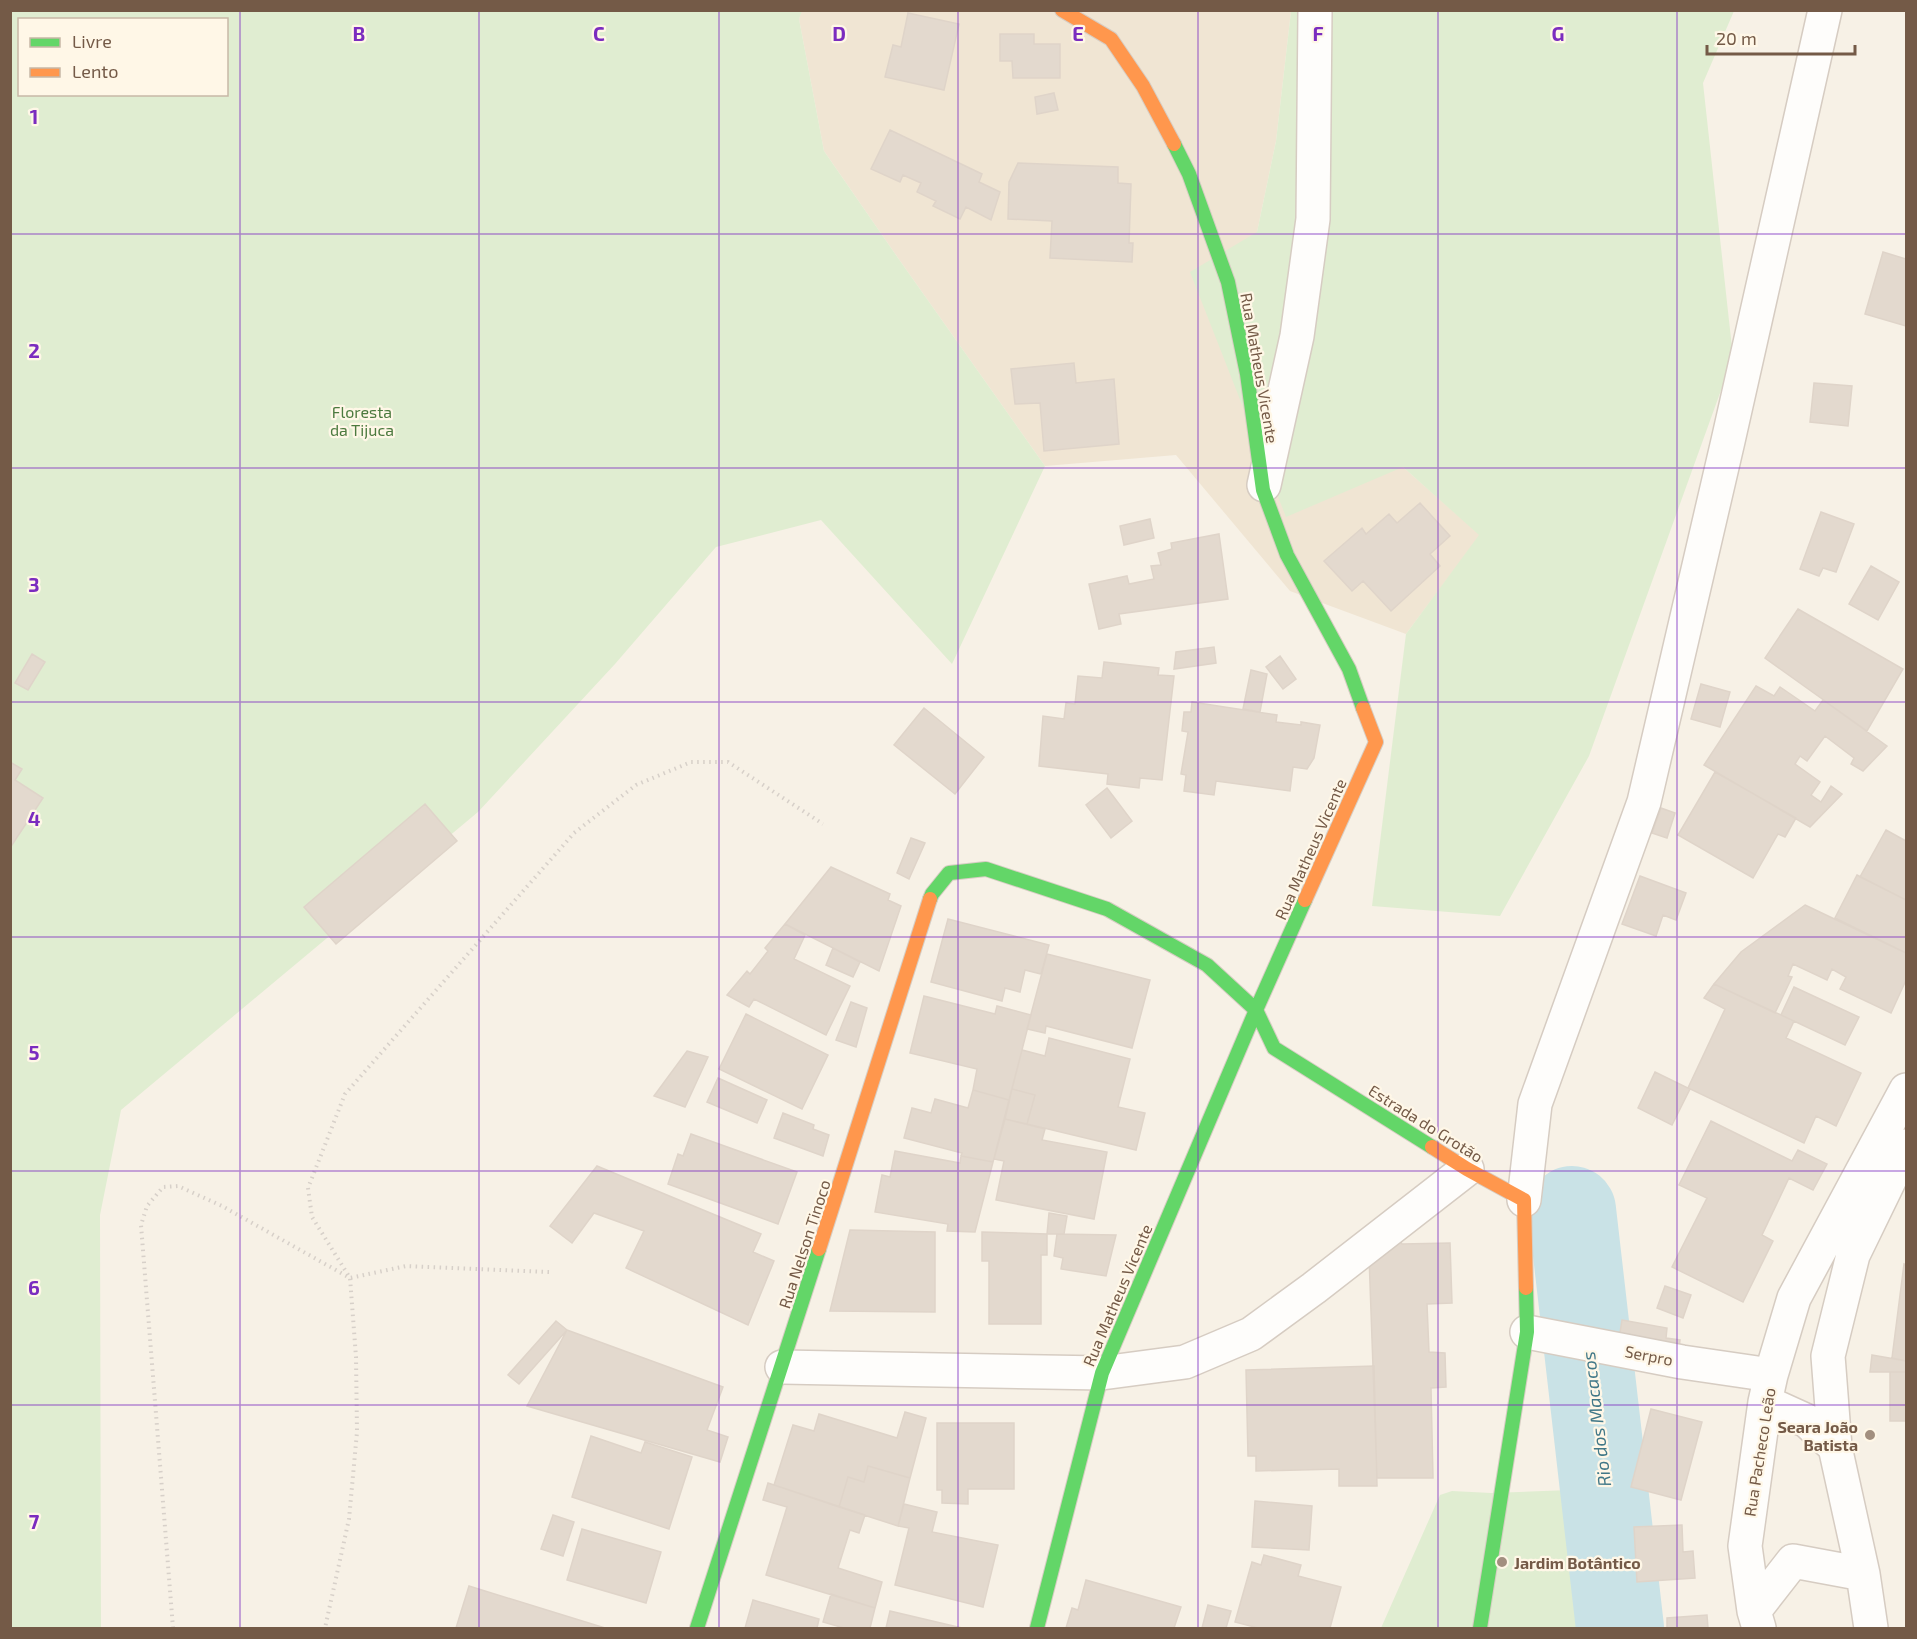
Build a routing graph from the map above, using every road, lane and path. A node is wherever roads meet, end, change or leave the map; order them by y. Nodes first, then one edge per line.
1 (1062, 10) edge
2 (1315, 10) edge
3 (1825, 10) edge
4 (1263, 490) junction
5 (822, 824) dead end
6 (949, 873) joint
7 (1256, 1010) junction
8 (1906, 1090) edge
9 (1906, 1146) edge
10 (1467, 1169) junction
11 (1524, 1200) junction
12 (549, 1272) dead end
13 (350, 1278) junction
14 (1527, 1332) junction
15 (782, 1367) junction
16 (1102, 1373) junction
17 (1768, 1388) junction
18 (1835, 1447) junction
19 (1863, 1574) junction
20 (1757, 1620) edge
21 (173, 1629) edge
22 (325, 1629) edge
23 (696, 1629) edge
24 (1037, 1629) edge
25 (1480, 1629) edge
26 (1871, 1629) edge

1 - 4 street, Rua Matheus Vicente
2 - 4 street
3 - 11 street
4 - 7 street, Rua Matheus Vicente
5 - 13 path
6 - 7 street, Estrada do Grotão
6 - 15 street, Rua Nelson Tinoco
7 - 10 street, Estrada do Grotão
7 - 16 street, Rua Matheus Vicente
8 - 17 street, Rua Pacheco Leão
9 - 18 street
10 - 11 street, Estrada do Grotão
10 - 16 street
11 - 14 street
12 - 13 path
13 - 21 path
13 - 22 path
14 - 17 street, Serpro
14 - 25 street
15 - 16 street
15 - 23 street, Rua Nelson Tinoco
16 - 24 street, Rua Matheus Vicente
17 - 18 street, Serpro
17 - 20 street, Rua Pacheco Leão
18 - 19 street
19 - 20 street
19 - 26 street

